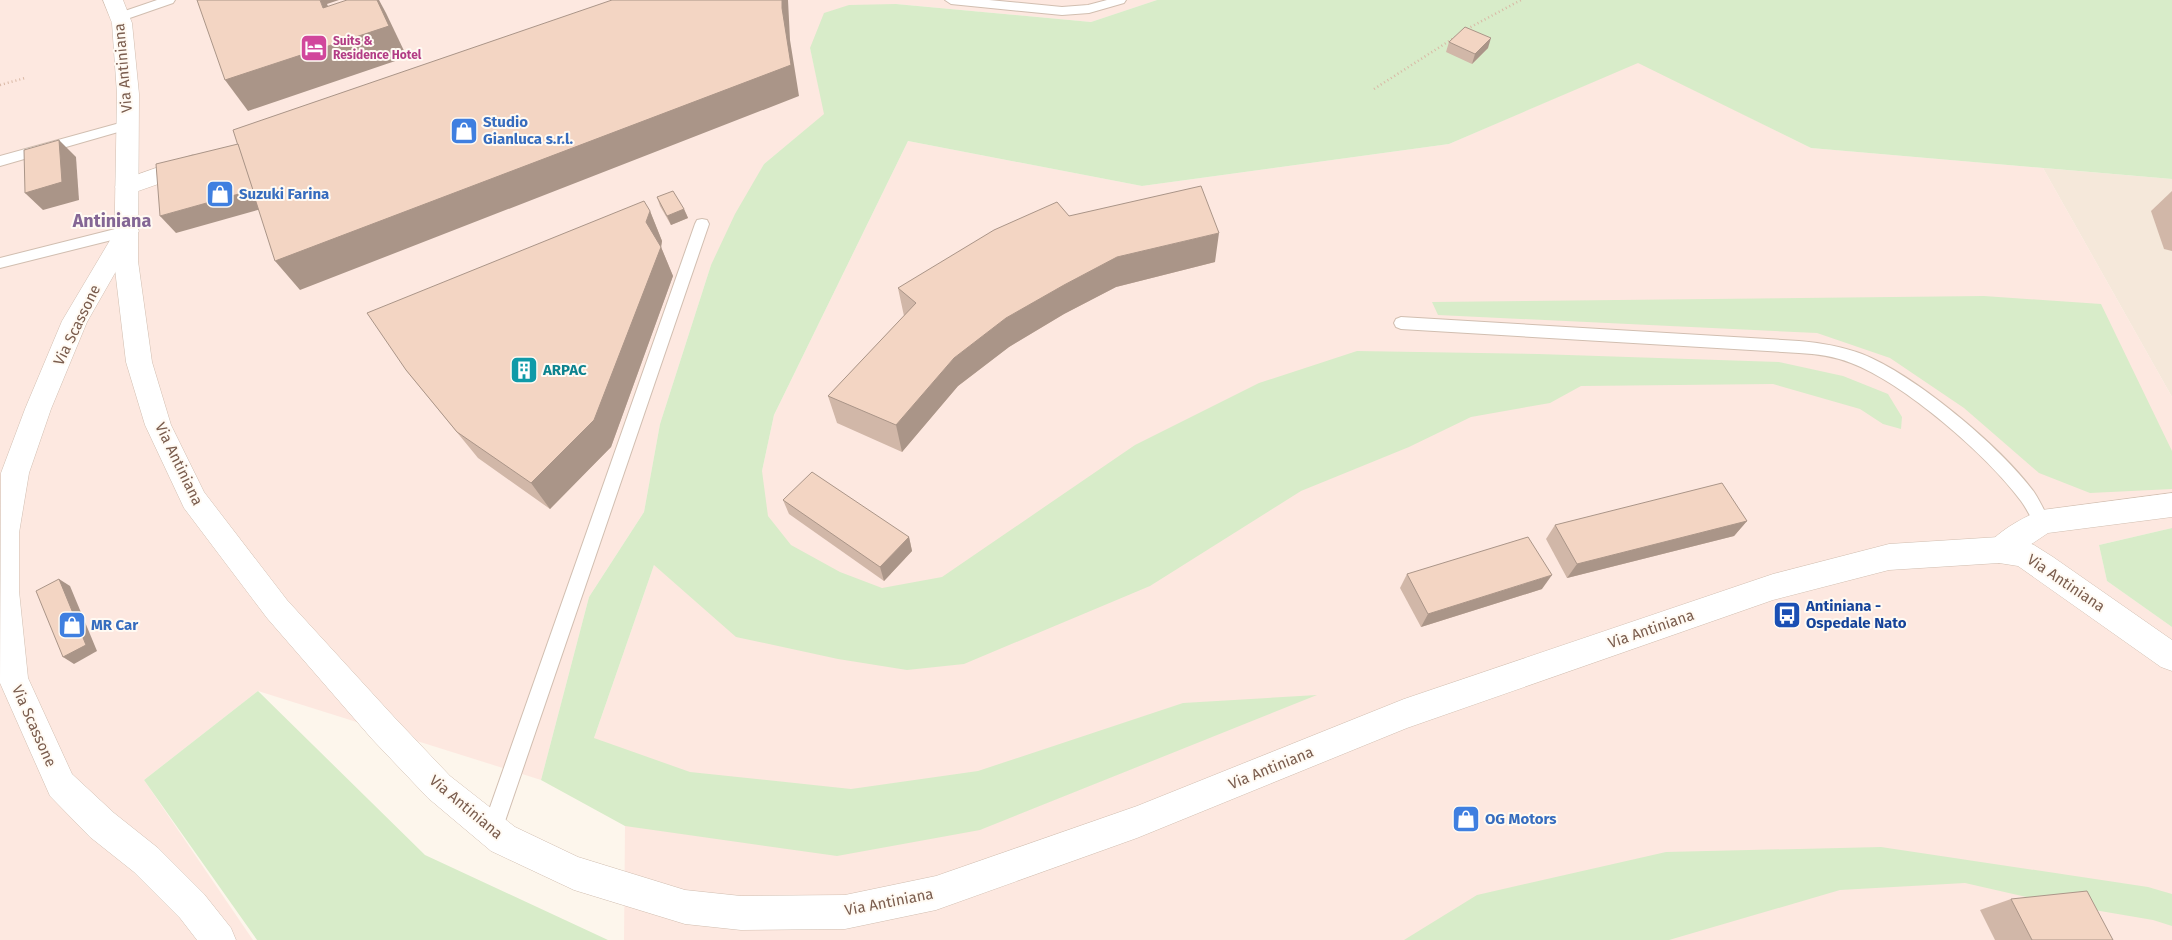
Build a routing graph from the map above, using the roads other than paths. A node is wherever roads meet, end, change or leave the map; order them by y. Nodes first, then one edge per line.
1 (169, 0) edge
2 (951, 0) edge
3 (1120, 0) edge
4 (116, 9) edge
5 (127, 125) junction
6 (208, 157) edge
7 (0, 162) edge
8 (128, 187) junction
9 (702, 224) dead end
10 (127, 230) junction
11 (0, 263) edge
12 (1401, 323) dead end
13 (7, 476) edge
14 (2172, 505) edge
15 (2042, 522) junction
16 (1999, 550) junction
17 (2172, 657) edge
18 (6, 682) edge
19 (492, 830) junction
20 (219, 940) edge

1 - 4 lane
2 - 3 lane
4 - 5 street, Via Antiniana
5 - 7 lane
5 - 8 street, Via Antiniana
6 - 8 street
8 - 10 street, Via Antiniana
9 - 19 lane
10 - 11 lane
10 - 13 street, Via Scassone
10 - 19 street, Via Antiniana
12 - 15 lane
13 - 18 street, Via Scassone
14 - 15 street
15 - 16 street
16 - 17 street, Via Antiniana
16 - 19 street, Via Antiniana
18 - 20 street, Via Scassone

